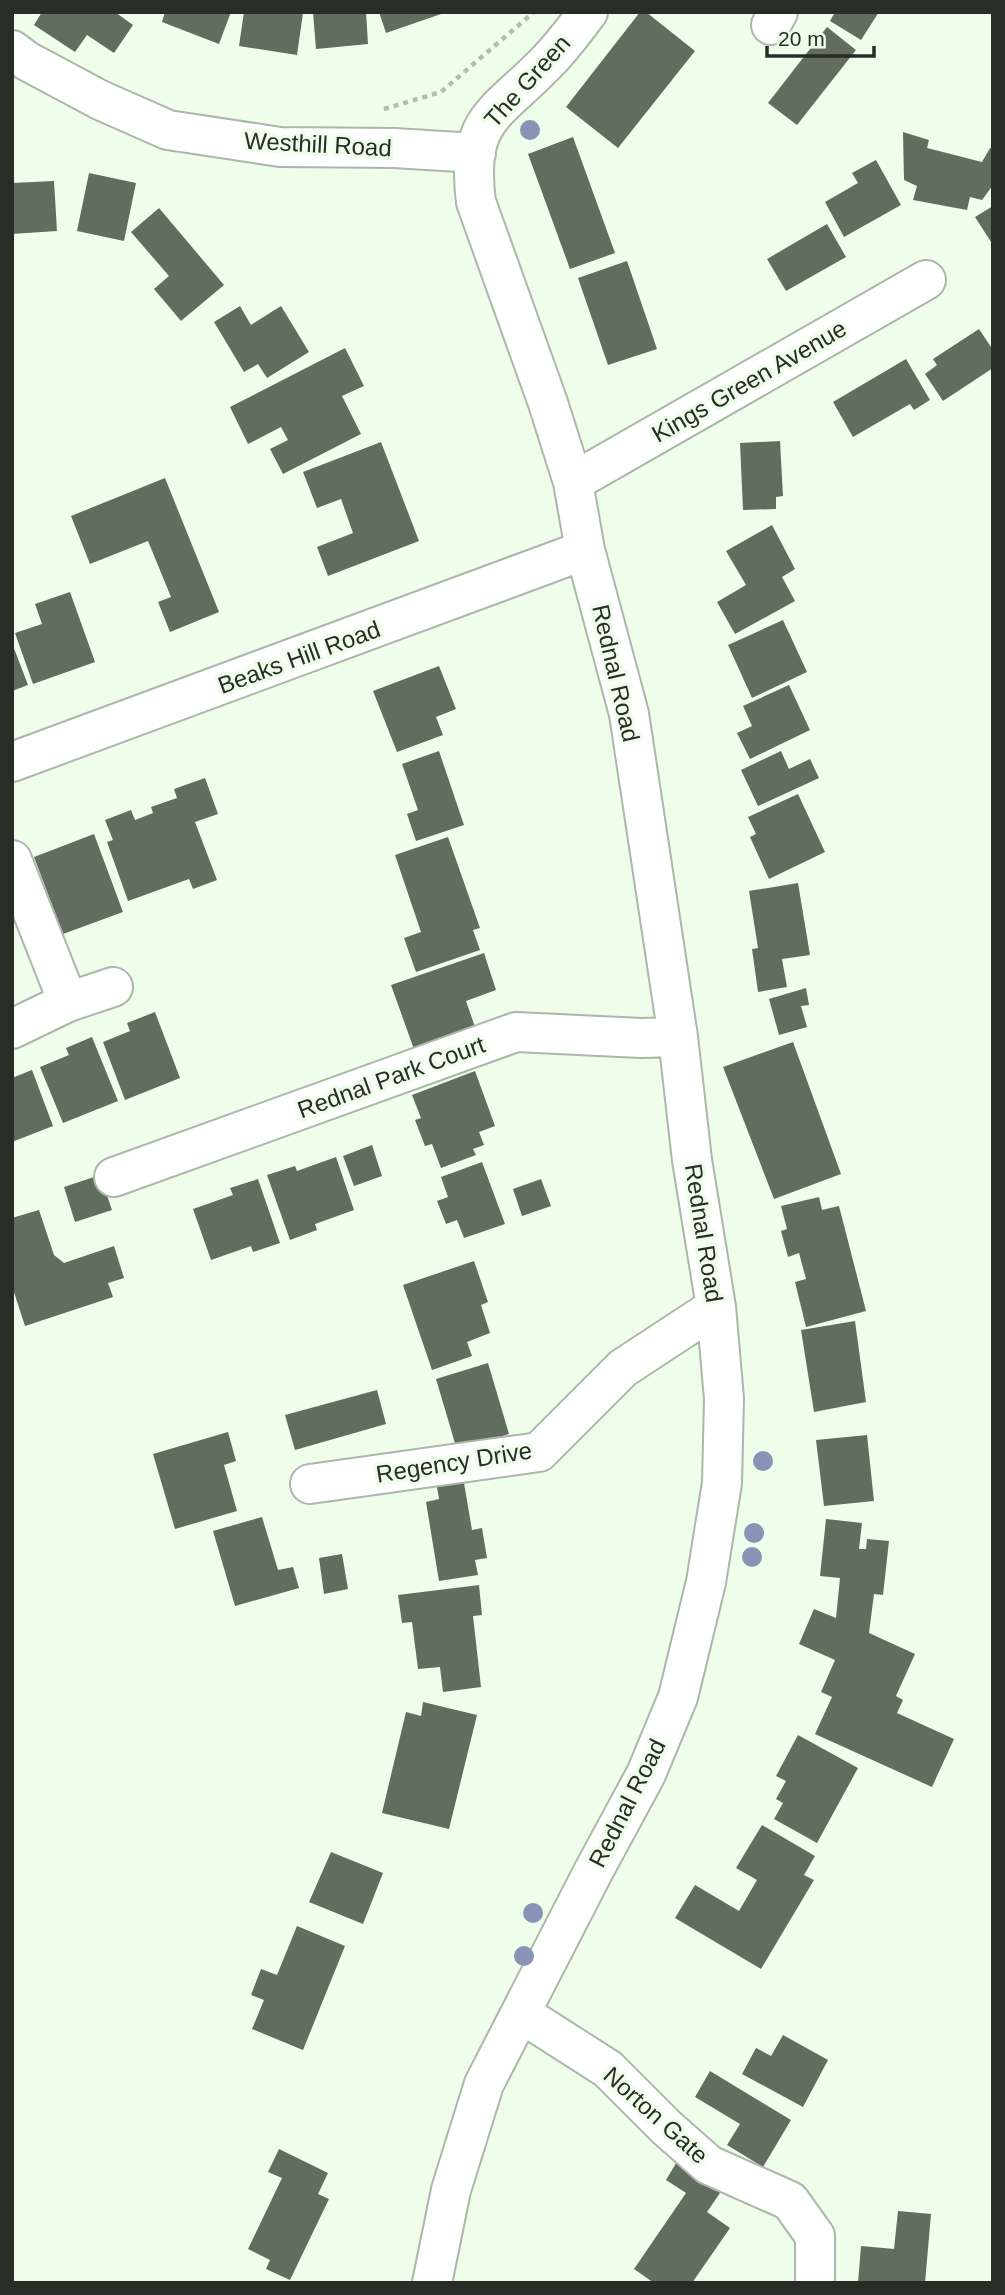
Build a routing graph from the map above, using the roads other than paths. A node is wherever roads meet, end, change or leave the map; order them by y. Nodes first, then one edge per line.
1 (588, 12) edge
2 (17, 61) edge
3 (476, 153) junction
4 (926, 280) dead end
5 (573, 482) junction
6 (585, 550) junction
7 (12, 762) edge
8 (12, 860) edge
9 (113, 987) dead end
10 (68, 1002) junction
11 (12, 1029) edge
12 (678, 1037) junction
13 (114, 1177) dead end
14 (716, 1307) junction
15 (310, 1484) dead end
16 (522, 2014) junction
17 (432, 2283) edge
18 (815, 2283) edge

1 - 3 street, The Green
2 - 3 street, Westhill Road
3 - 5 street, Rednal Road
4 - 5 street, Kings Green Avenue
5 - 6 street, Rednal Road
6 - 7 street, Beaks Hill Road
6 - 12 street, Rednal Road
8 - 10 street
9 - 10 street
10 - 11 street
12 - 13 street, Rednal Park Court
12 - 14 street, Rednal Road
14 - 15 street, Regency Drive
14 - 16 street, Rednal Road
16 - 17 street, Rednal Road
16 - 18 street, Norton Gate

